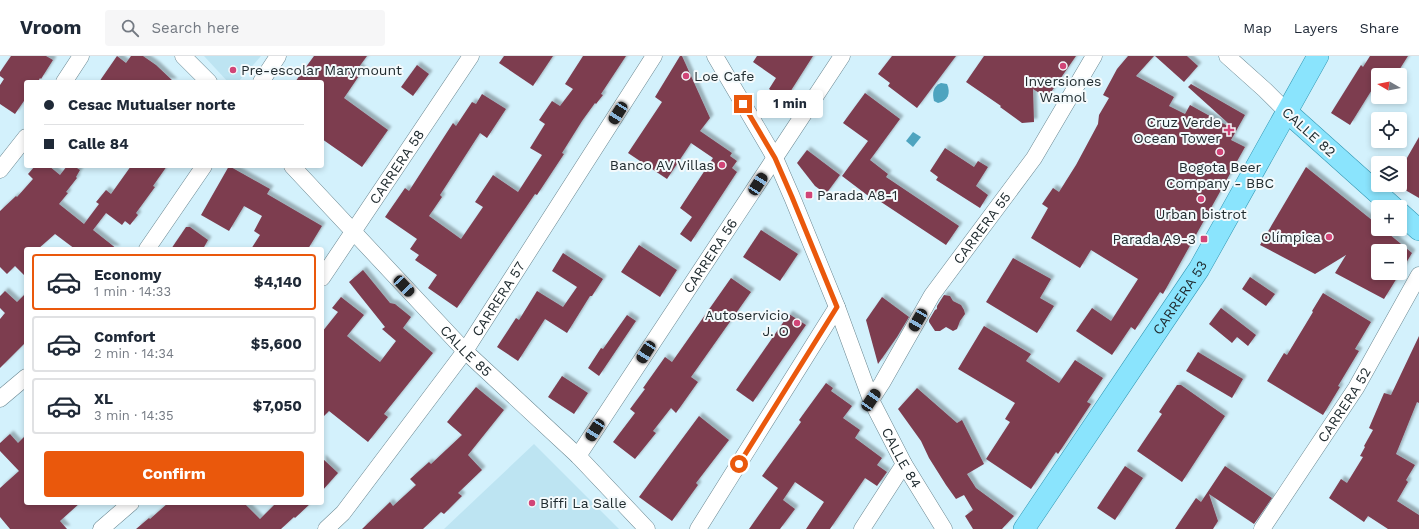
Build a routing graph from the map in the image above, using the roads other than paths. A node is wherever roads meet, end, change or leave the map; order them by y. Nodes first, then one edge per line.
1 (81, 56) edge
2 (182, 56) edge
3 (278, 56) edge
4 (471, 56) edge
5 (654, 56) edge
6 (715, 56) edge
7 (842, 56) edge
8 (1094, 56) edge
9 (1227, 56) edge
10 (1318, 56) edge
11 (65, 80) edge
12 (207, 80) edge
13 (262, 80) edge
14 (1287, 112) junction
15 (24, 140) edge
16 (775, 158) junction
17 (203, 168) edge
18 (294, 168) edge
19 (0, 170) edge
20 (1385, 200) edge
21 (1407, 219) edge
22 (1419, 230) edge
23 (354, 232) junction
24 (148, 247) edge
25 (324, 275) edge
26 (1419, 275) edge
27 (837, 307) junction
28 (465, 351) junction
29 (24, 379) edge
30 (0, 399) edge
31 (871, 400) junction
32 (578, 456) junction
33 (904, 464) junction
34 (129, 505) edge
35 (101, 529) edge
36 (326, 529) edge
37 (646, 529) edge
38 (698, 529) edge
39 (862, 529) edge
40 (944, 529) edge
41 (1024, 529) edge
42 (1262, 529) edge

1 - 11 street
2 - 12 street
3 - 13 street
4 - 23 street, CARRERA 58
5 - 28 street, CARRERA 57
6 - 16 street, CALLE 84
7 - 16 street, CARRERA 56
8 - 31 street, CARRERA 55
9 - 14 street, CALLE 82
10 - 14 main road, CARRERA 53
14 - 20 main road, CALLE 82
14 - 41 main road, CARRERA 53
15 - 19 street
16 - 27 street, CALLE 84
16 - 32 street, CARRERA 56
17 - 24 street
18 - 23 street, CALLE 85
21 - 22 main road
23 - 25 street, CARRERA 58
23 - 28 street, CALLE 85
26 - 42 street, CARRERA 52
27 - 31 street, CALLE 84
27 - 38 street
28 - 32 street, CALLE 85
28 - 36 street, CARRERA 57
29 - 30 street
31 - 33 street, CALLE 84
32 - 37 street, CALLE 85
33 - 39 street
33 - 40 street, CALLE 84
34 - 35 street

